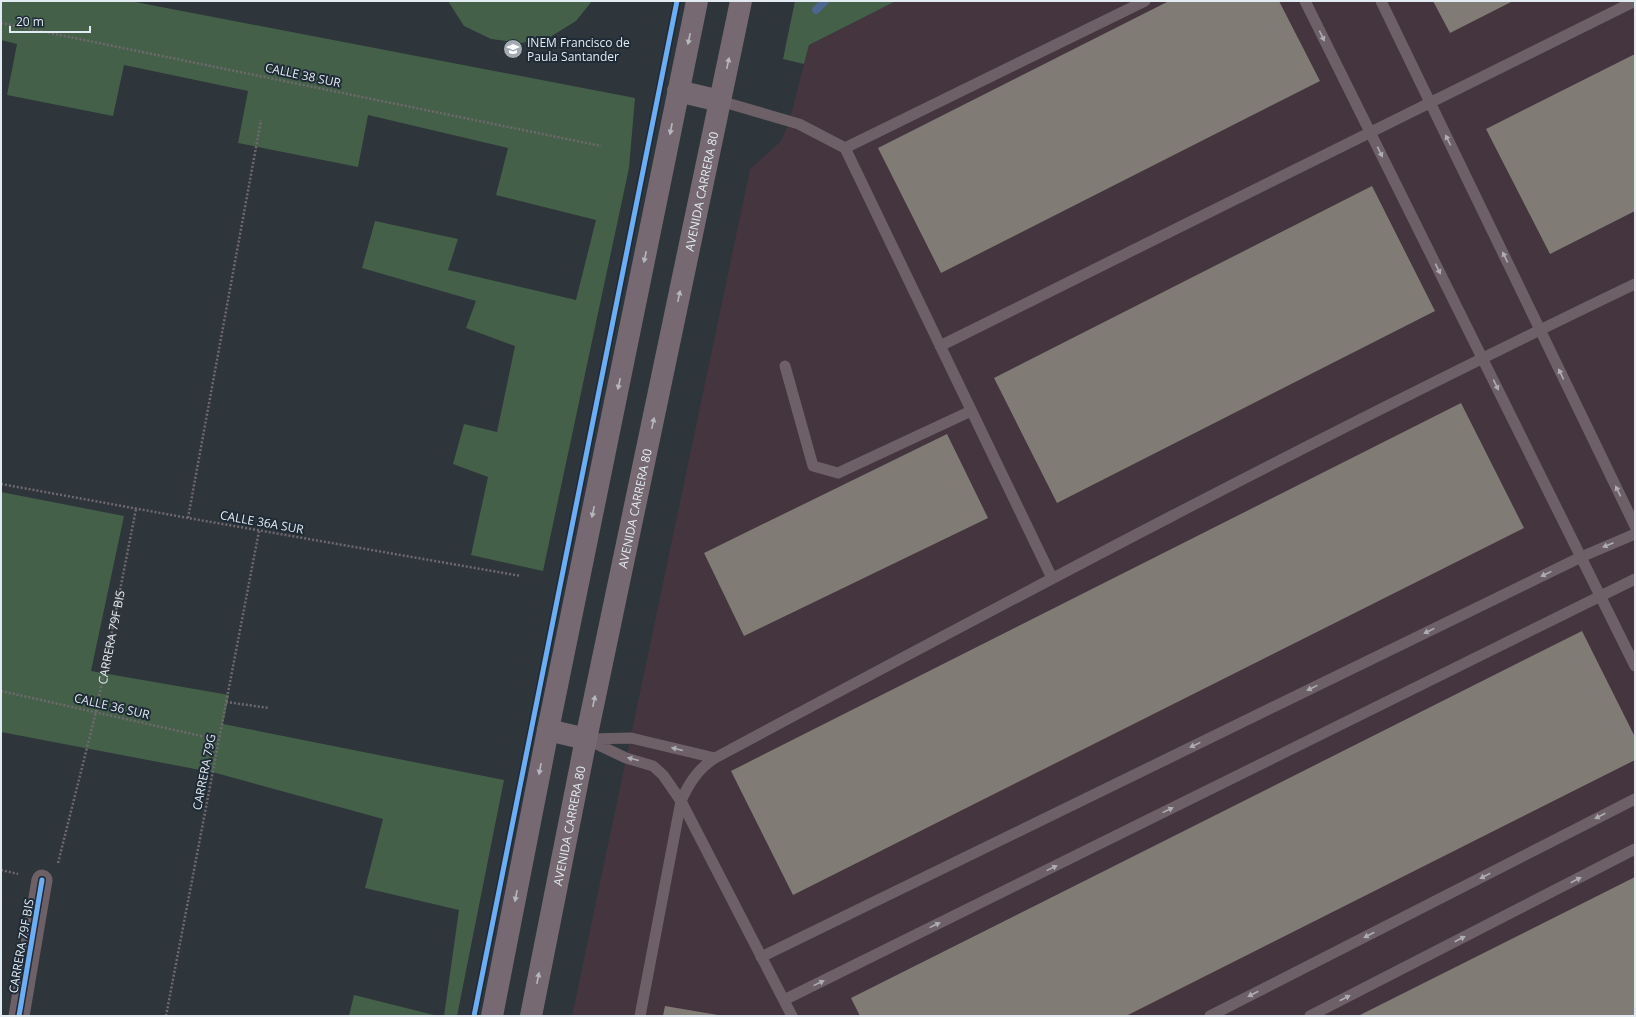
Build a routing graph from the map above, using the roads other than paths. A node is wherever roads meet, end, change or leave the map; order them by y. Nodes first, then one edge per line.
1 (697, 1) edge
2 (741, 1) edge
3 (1145, 1) edge
4 (1305, 1) edge
5 (1381, 1) edge
6 (1635, 1) edge
7 (678, 91) junction
8 (720, 101) junction
9 (1430, 102) junction
10 (1370, 132) junction
11 (845, 148) junction
12 (1635, 284) edge
13 (1540, 329) junction
14 (940, 346) junction
15 (1482, 357) junction
16 (785, 366) dead end
17 (971, 411) junction
18 (1635, 526) edge
19 (1635, 534) edge
20 (1581, 557) junction
21 (1052, 578) junction
22 (1635, 580) edge
23 (1600, 596) junction
24 (1635, 666) edge
25 (548, 730) junction
26 (586, 739) junction
27 (715, 758) junction
28 (1635, 798) edge
29 (681, 801) junction
30 (1635, 849) edge
31 (42, 880) road end
32 (761, 957) junction
33 (784, 1000) junction
34 (19, 1016) edge
35 (492, 1016) edge
36 (531, 1016) edge
37 (640, 1016) edge
38 (792, 1016) edge
39 (1210, 1016) edge
40 (1310, 1016) edge

1 -> 7 main road
8 -> 2 main road, AVENIDA CARRERA 80
3 - 11 lane
4 -> 10 lane
5 - 9 lane
6 - 9 lane
7 - 8 main road
7 -> 25 main road
8 - 11 lane
26 -> 8 main road, AVENIDA CARRERA 80
9 - 10 lane
13 -> 9 lane
10 - 14 lane
10 -> 15 lane
11 - 14 lane
12 - 13 lane
13 - 15 lane
18 -> 13 lane
14 - 17 lane
15 -> 20 lane
15 - 21 lane
16 - 17 lane
17 - 21 lane
19 -> 20 lane
20 - 23 lane
20 -> 32 lane
21 - 27 lane
22 - 23 lane
23 - 24 lane
33 -> 23 lane
25 - 26 main road
25 -> 35 main road
27 -> 26 lane
29 -> 26 lane
36 -> 26 main road, AVENIDA CARRERA 80
27 - 29 lane
28 -> 39 lane
29 - 32 lane
29 - 37 lane
40 -> 30 lane
31 - 34 street, CARRERA 79F BIS
32 - 33 lane
33 - 38 lane

